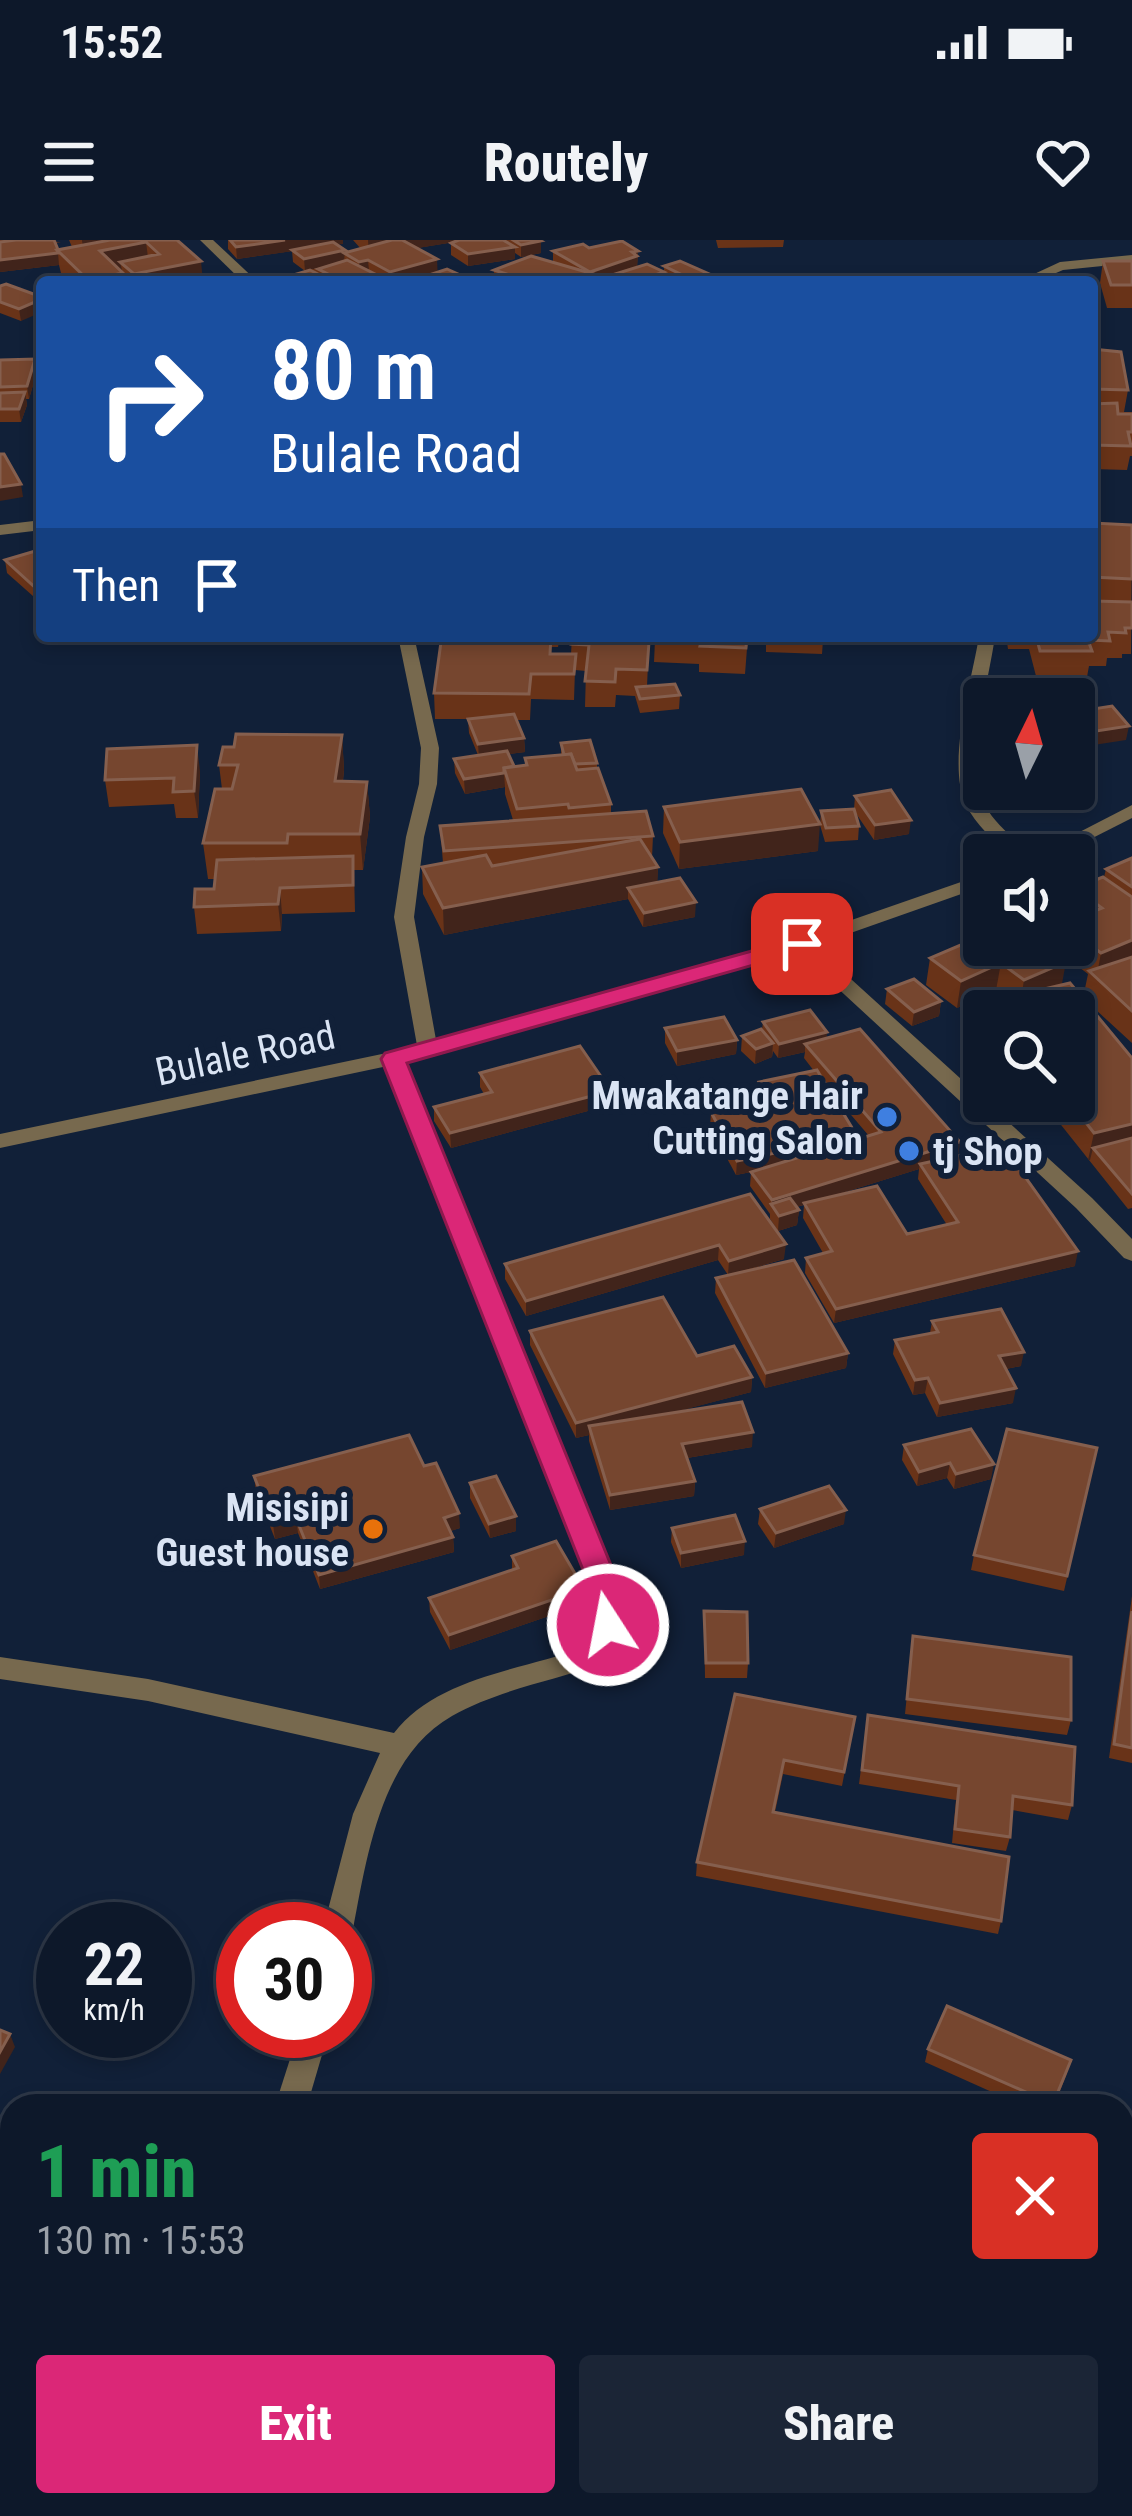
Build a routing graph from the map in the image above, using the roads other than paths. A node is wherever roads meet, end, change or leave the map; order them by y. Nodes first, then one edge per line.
1 (206, 240) edge
2 (1132, 259) edge
3 (245, 276) edge
4 (1038, 276) edge
5 (36, 527) edge
6 (0, 530) edge
7 (407, 642) edge
8 (986, 642) edge
9 (1132, 812) edge
10 (1002, 834) edge
11 (1087, 834) edge
12 (963, 887) edge
13 (802, 944) junction
14 (428, 1051) junction
15 (393, 1059) junction
16 (0, 1141) edge
17 (1132, 1253) edge
18 (0, 1668) edge
19 (400, 1747) junction
20 (345, 1902) edge
21 (306, 2058) edge
22 (295, 2094) edge

1 - 3 street
2 - 4 street
5 - 6 street
7 - 14 street
8 - 10 street
9 - 11 street
12 - 13 street, Bulale Road
13 - 14 street, Bulale Road
13 - 17 street
14 - 15 street, Bulale Road
15 - 16 street, Bulale Road
15 - 19 street
18 - 19 street
19 - 20 street
21 - 22 street

